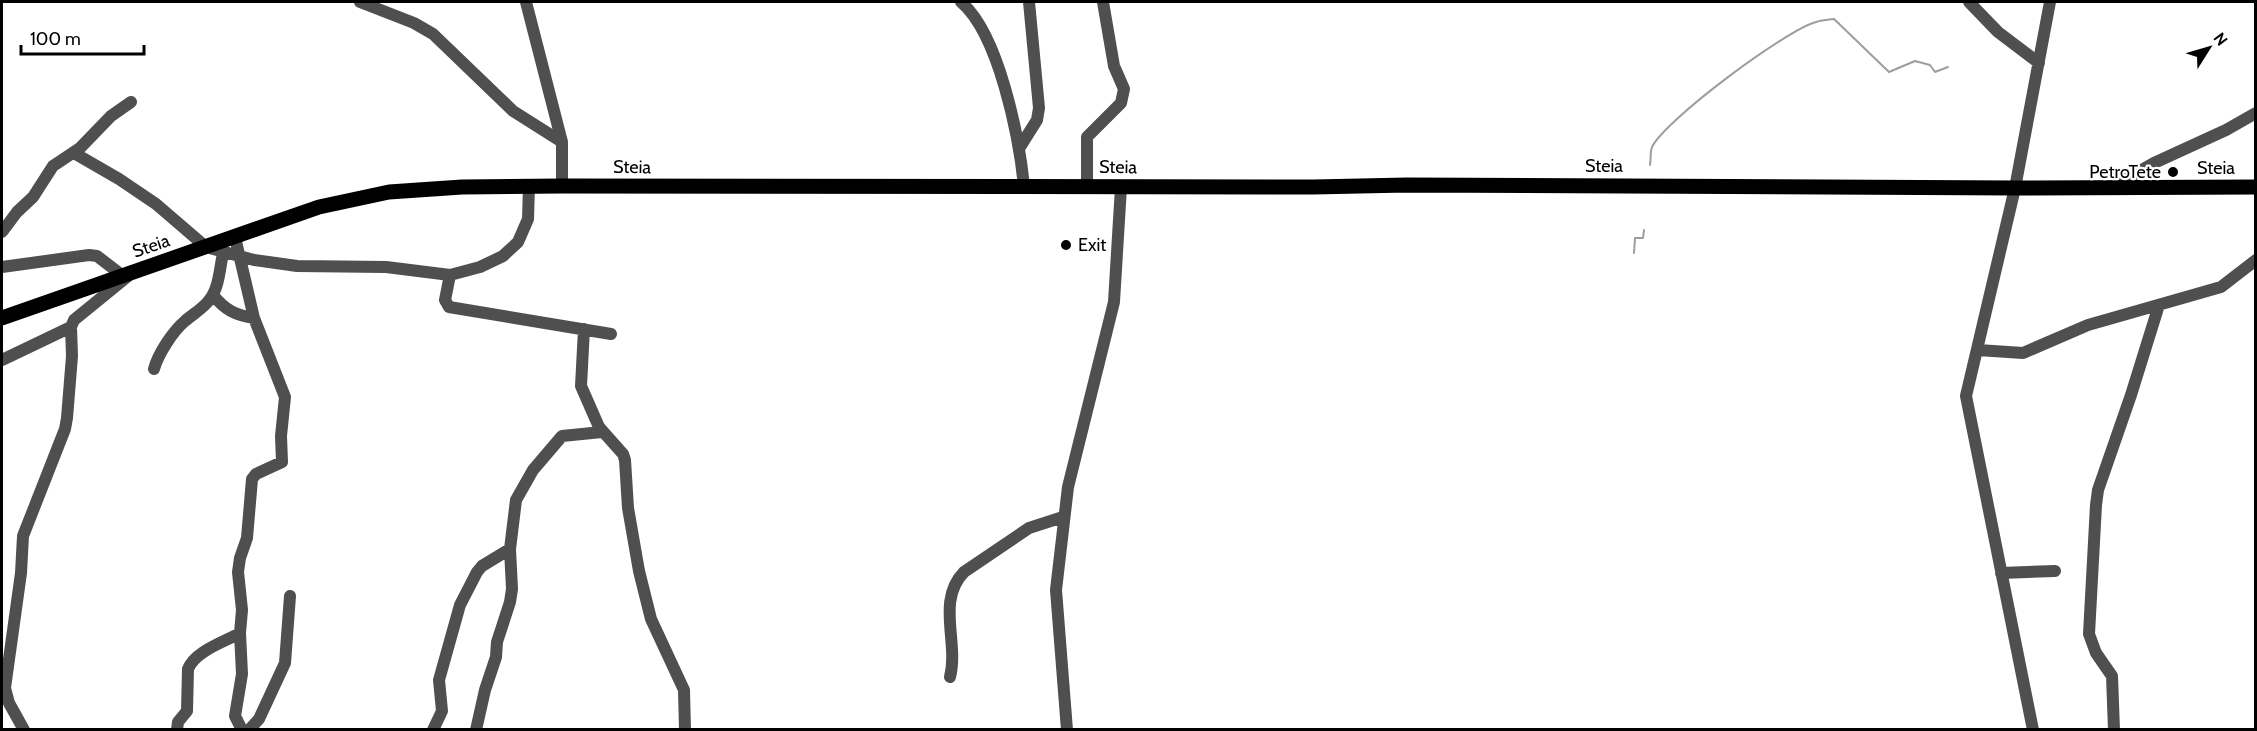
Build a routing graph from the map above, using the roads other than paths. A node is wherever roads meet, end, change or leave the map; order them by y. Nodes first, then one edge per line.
1 (360, 2) edge
2 (526, 2) edge
3 (961, 2) edge
4 (1029, 2) edge
5 (1103, 2) edge
6 (1969, 2) edge
7 (2050, 2) edge
8 (973, 7) edge
9 (2039, 63) junction
10 (131, 102) dead end
11 (2256, 113) edge
12 (562, 142) junction
13 (1020, 147) junction
14 (74, 153) junction
15 (529, 186) junction
16 (562, 186) junction
17 (1024, 186) junction
18 (1087, 186) junction
19 (1121, 187) junction
20 (2256, 187) edge
21 (2015, 188) junction
22 (2109, 188) junction
23 (2, 232) edge
24 (234, 237) junction
25 (206, 247) junction
26 (223, 253) junction
27 (241, 257) junction
28 (2256, 260) edge
29 (2, 267) edge
30 (127, 275) junction
31 (450, 275) junction
32 (213, 295) junction
33 (2159, 305) junction
34 (2, 318) edge
35 (254, 318) junction
36 (71, 327) junction
37 (584, 328) junction
38 (611, 334) dead end
39 (1978, 350) junction
40 (2, 360) edge
41 (154, 369) dead end
42 (602, 432) junction
43 (1063, 517) junction
44 (510, 549) junction
45 (2055, 571) dead end
46 (2001, 573) junction
47 (290, 596) dead end
48 (240, 633) junction
49 (950, 677) dead end
50 (24, 729) edge
51 (177, 729) edge
52 (242, 729) edge
53 (249, 729) edge
54 (433, 729) edge
55 (476, 729) edge
56 (685, 729) edge
57 (1067, 729) edge
58 (2033, 729) edge
59 (2114, 729) edge

1 - 12 street
2 - 12 street
3 - 8 street
4 - 13 street
5 - 18 street
6 - 9 street
7 - 9 street
8 - 13 street
9 - 21 street
10 - 14 street
11 - 22 street
12 - 16 street
13 - 17 street
14 - 23 street
14 - 25 street
15 - 16 main road, Steia
15 - 24 main road, Steia
15 - 31 street
16 - 17 main road, Steia
17 - 18 main road, Steia
18 - 19 main road, Steia
19 - 21 main road, Steia
19 - 43 street
20 - 22 main road, Steia
21 - 22 main road, Steia
21 - 39 street
24 - 25 main road, Steia
24 - 27 street
25 - 26 street
25 - 30 main road, Steia
26 - 27 street
26 - 32 street
27 - 31 street
27 - 35 street
28 - 33 street
29 - 30 street
30 - 34 main road, Steia
30 - 36 street
31 - 37 street
32 - 35 street
32 - 41 street
33 - 39 street
33 - 59 street
35 - 48 street
36 - 40 street
36 - 50 street
37 - 38 street
37 - 42 street
39 - 46 street
42 - 44 street
42 - 56 street
43 - 49 street
43 - 57 street
44 - 54 street
44 - 55 street
45 - 46 street
46 - 58 street
47 - 53 street
48 - 51 street
48 - 52 street

